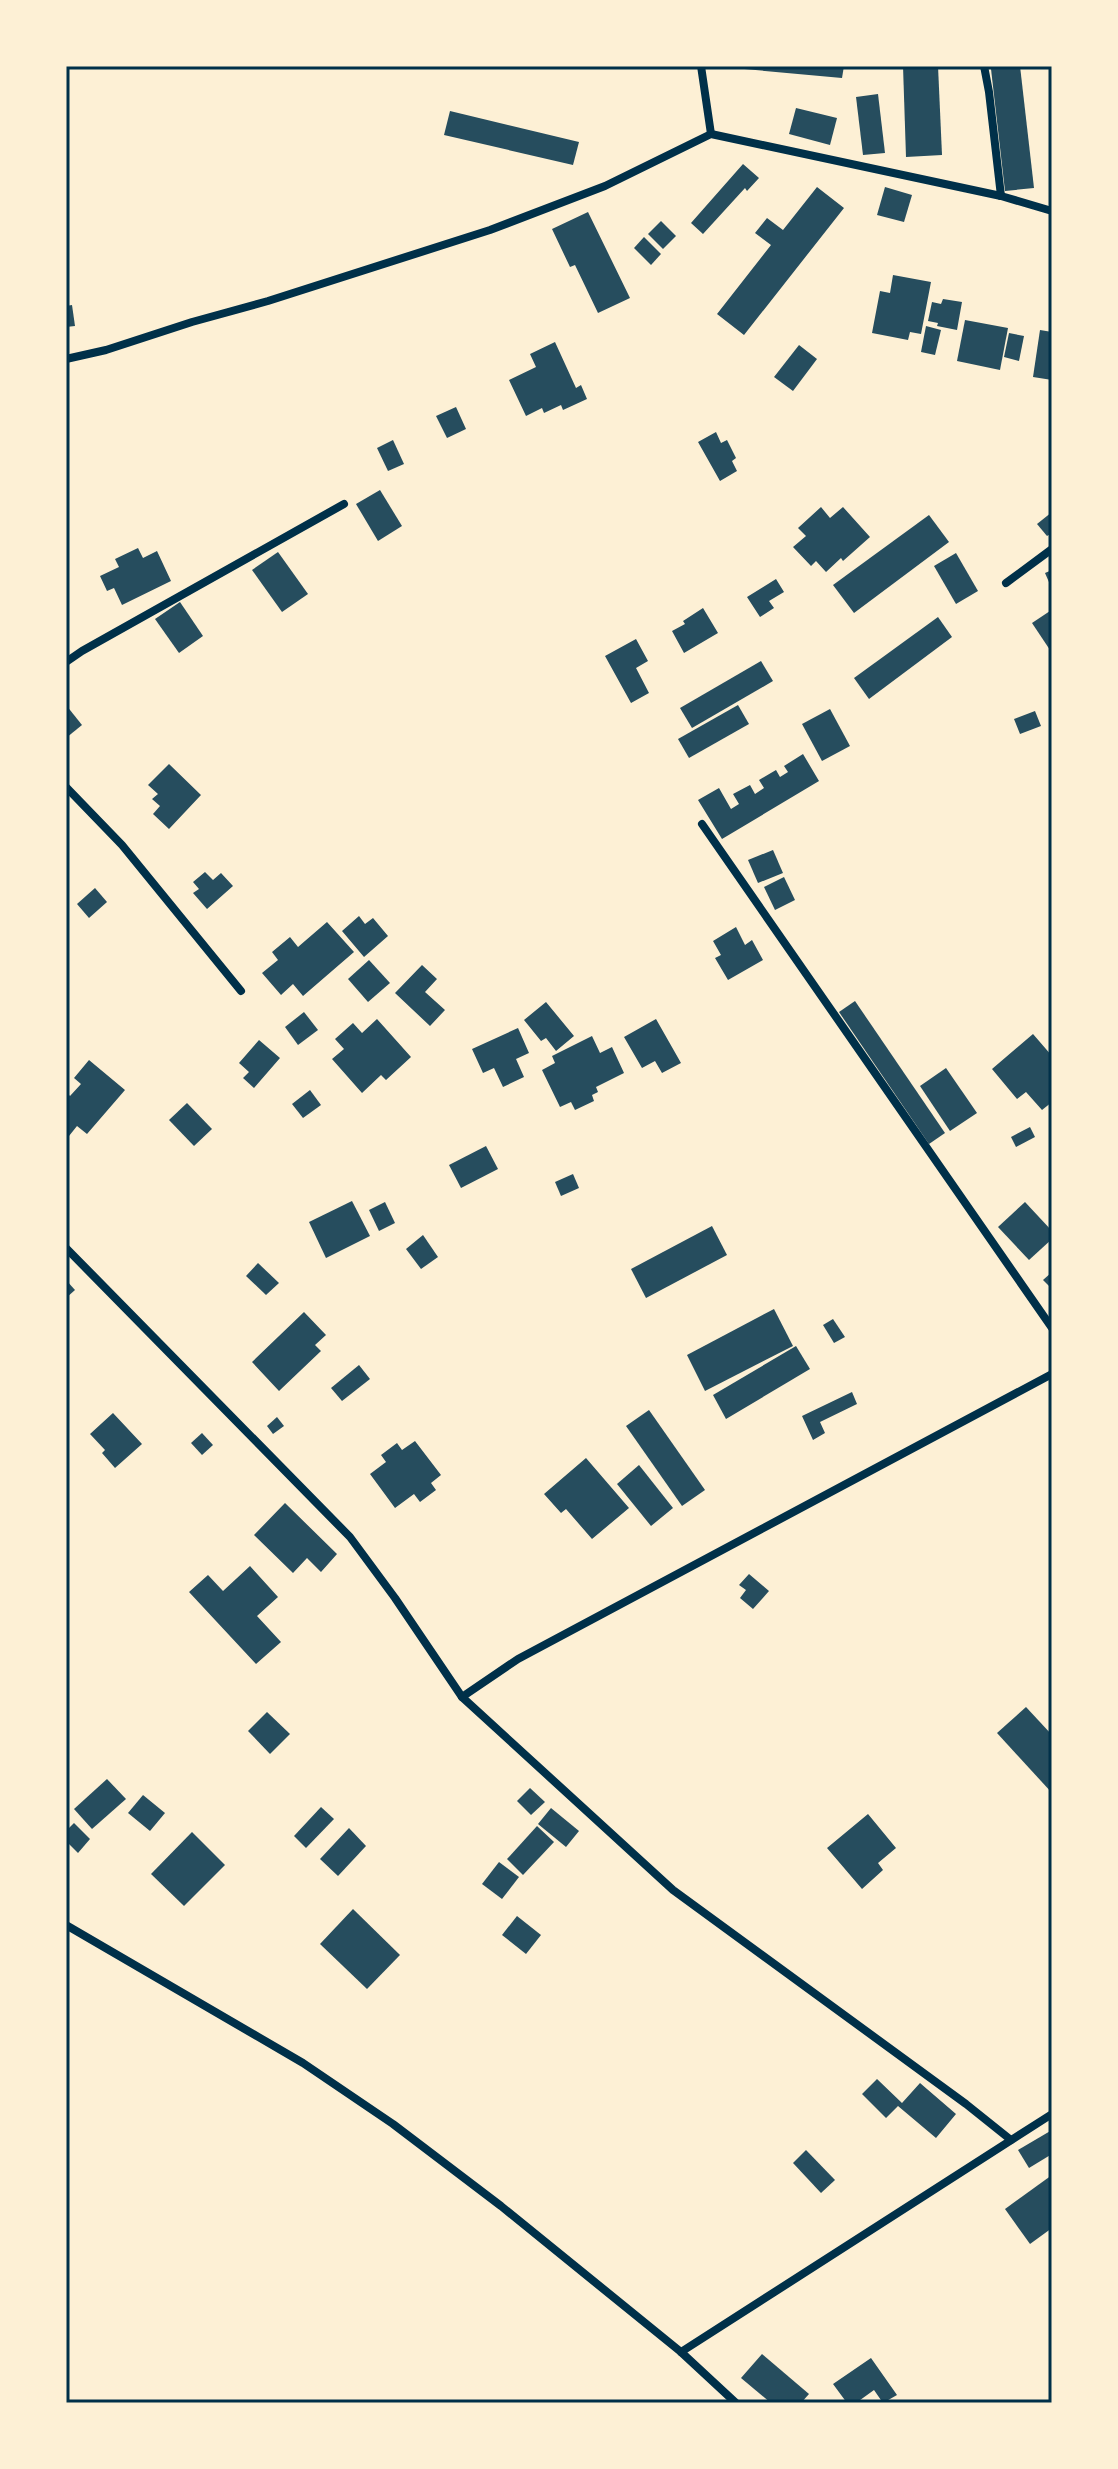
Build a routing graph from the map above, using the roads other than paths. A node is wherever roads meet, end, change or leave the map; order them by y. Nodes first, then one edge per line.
1 (701, 66) edge
2 (984, 66) edge
3 (711, 134) junction
4 (1001, 196) junction
5 (1052, 211) edge
6 (66, 359) edge
7 (344, 504) dead end
8 (1052, 549) edge
9 (1006, 583) dead end
10 (66, 662) edge
11 (66, 787) edge
12 (702, 824) dead end
13 (241, 991) dead end
14 (66, 1248) edge
15 (1052, 1328) edge
16 (1052, 1374) edge
17 (462, 1697) junction
18 (66, 1925) edge
19 (1052, 2114) edge
20 (1011, 2140) junction
21 (681, 2352) junction
22 (736, 2403) edge

1 - 3 street
2 - 4 street
3 - 4 street
3 - 6 street
4 - 5 street
7 - 10 street
8 - 9 street
11 - 13 street
12 - 15 street
14 - 17 street
16 - 17 street
17 - 20 street
18 - 21 street
19 - 20 street
20 - 21 street
21 - 22 street

